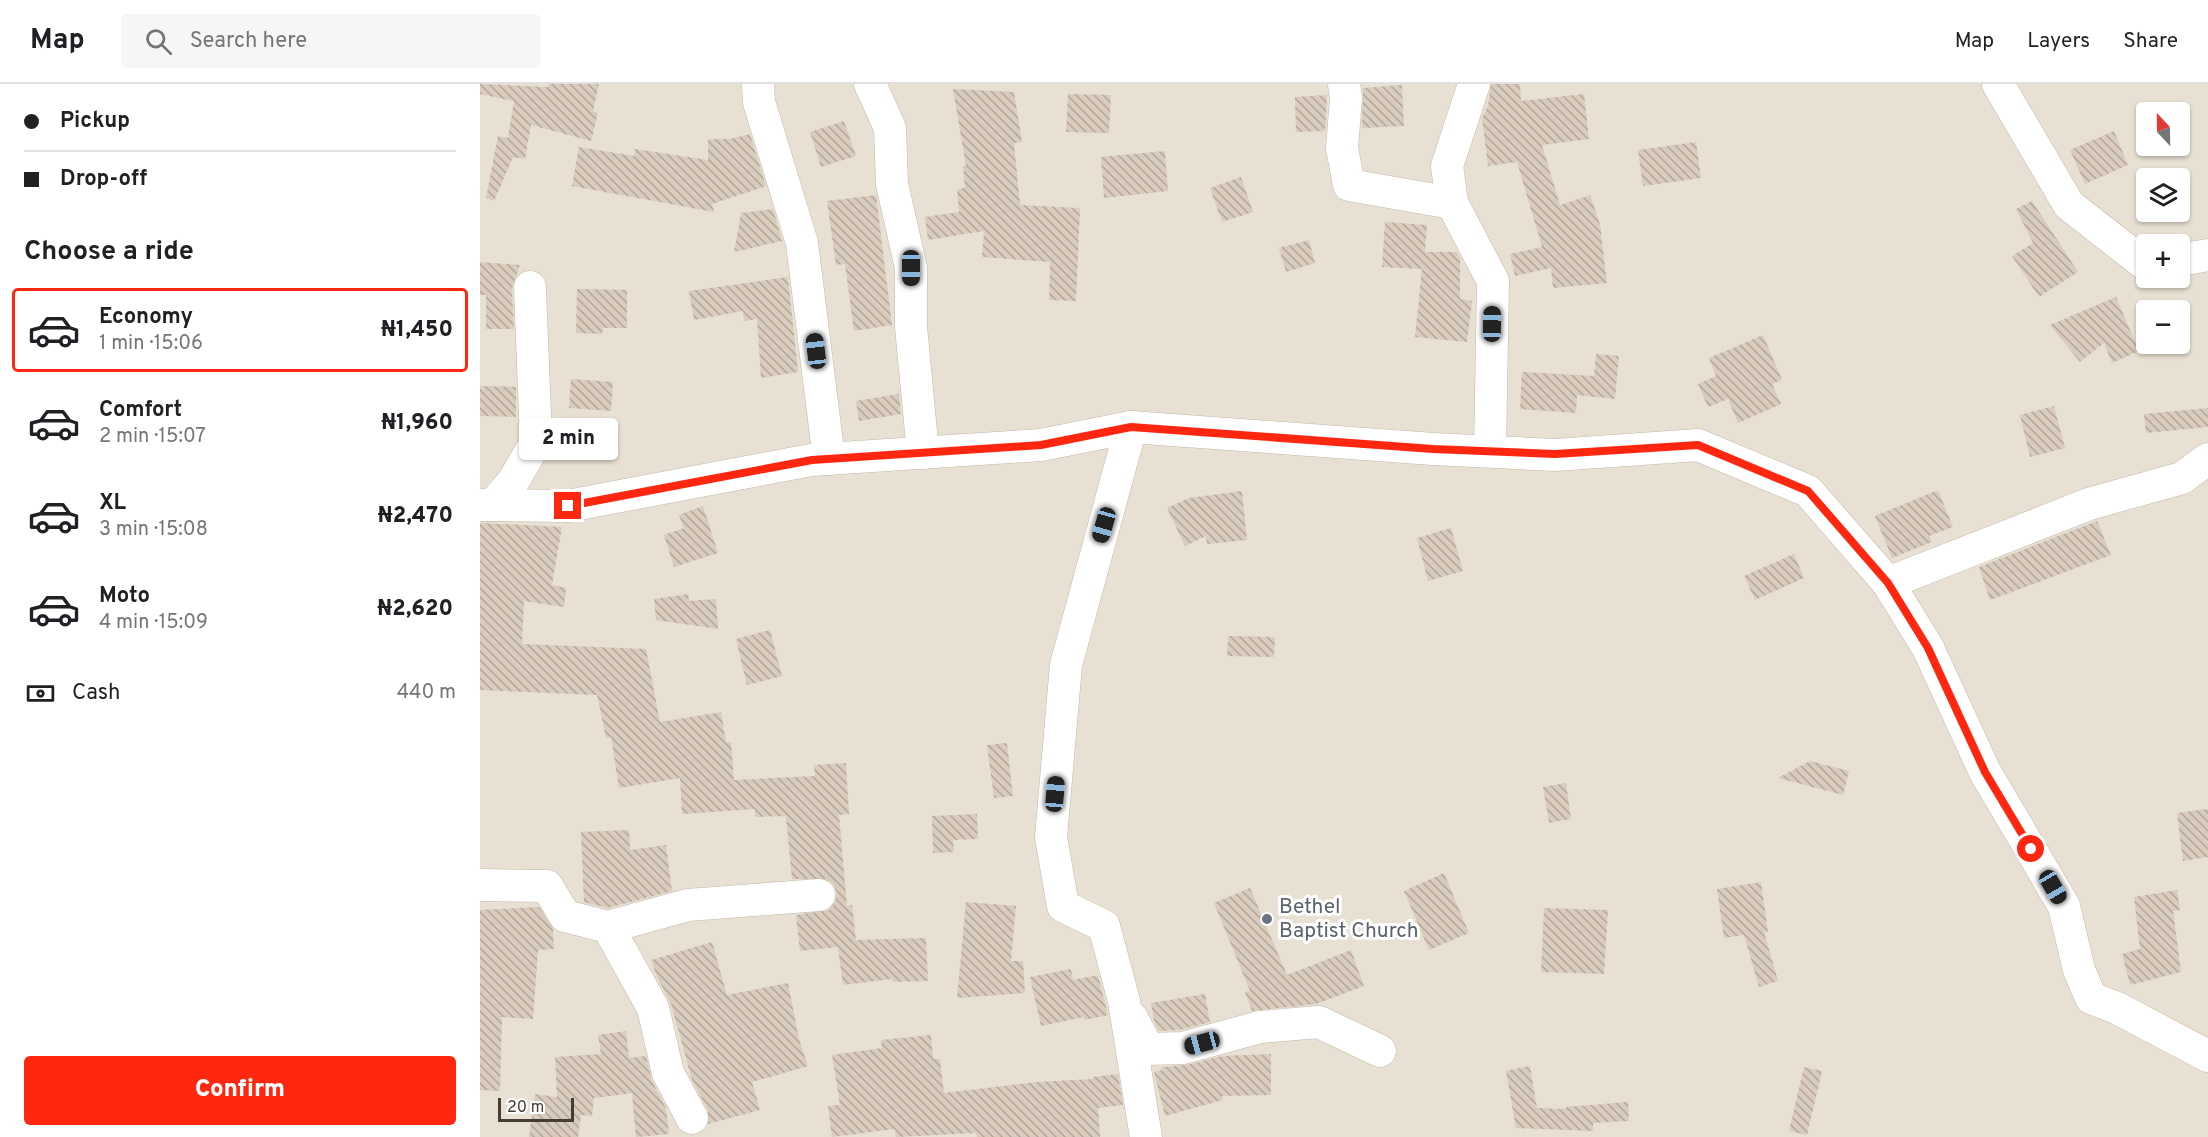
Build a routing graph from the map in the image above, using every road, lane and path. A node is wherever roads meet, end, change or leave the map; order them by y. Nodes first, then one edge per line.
1 (758, 84) edge
2 (870, 84) edge
3 (1344, 84) edge
4 (1474, 84) edge
5 (1998, 84) edge
6 (1452, 203) junction
7 (2208, 255) edge
8 (2136, 257) edge
9 (2190, 258) edge
10 (530, 287) dead end
11 (1131, 427) junction
12 (1490, 452) junction
13 (922, 453) junction
14 (829, 459) junction
15 (2208, 459) edge
16 (487, 505) edge
17 (1888, 583) junction
18 (480, 885) edge
19 (819, 895) dead end
20 (608, 927) junction
21 (1124, 1001) junction
22 (1380, 1051) dead end
23 (2208, 1056) edge
24 (692, 1118) dead end
25 (1146, 1137) edge

1 - 14 street
2 - 13 street
3 - 6 street
4 - 6 street
5 - 8 street
6 - 12 street
7 - 9 street
10 - 16 street
11 - 12 street
11 - 13 street
11 - 21 street
12 - 17 street
13 - 14 street
14 - 16 street
15 - 17 street
17 - 23 street
18 - 20 street
19 - 20 street
20 - 24 street
21 - 22 street
21 - 25 street

